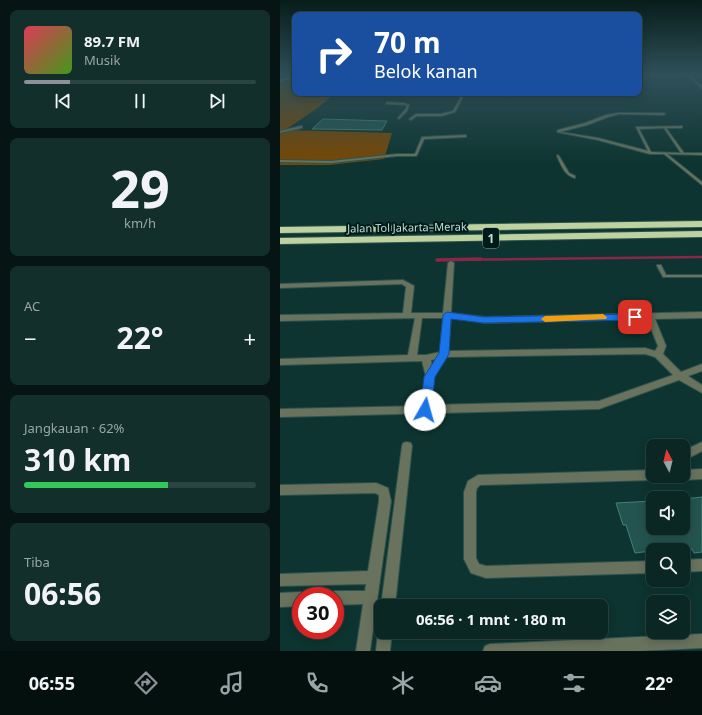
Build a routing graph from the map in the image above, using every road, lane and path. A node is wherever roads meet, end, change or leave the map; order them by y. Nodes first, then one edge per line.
1 (406, 104) edge
2 (458, 104) edge
3 (664, 114) dead end
4 (399, 118) dead end
5 (410, 119) dead end
6 (301, 127) dead end
7 (664, 127) junction
8 (681, 127) dead end
9 (280, 132) edge
10 (465, 136) dead end
11 (650, 153) junction
12 (664, 153) junction
13 (683, 154) junction
14 (702, 154) edge
15 (558, 156) dead end
16 (280, 161) edge
17 (574, 177) dead end
18 (702, 184) edge
19 (702, 224) edge
20 (280, 230) edge
21 (702, 234) edge
22 (280, 241) edge
23 (451, 263) dead end
24 (659, 266) dead end
25 (702, 276) edge
26 (280, 286) edge
27 (418, 315) junction
28 (447, 315) junction
29 (702, 315) edge
30 (407, 316) junction
31 (650, 316) junction
32 (280, 318) edge
33 (444, 354) junction
34 (658, 354) junction
35 (412, 358) junction
36 (426, 358) junction
37 (280, 362) edge
38 (702, 367) edge
39 (680, 376) junction
40 (430, 377) junction
41 (700, 388) edge
42 (702, 398) edge
43 (425, 410) junction
44 (280, 413) edge
45 (407, 446) dead end
46 (702, 446) edge
47 (690, 452) edge
48 (646, 474) edge
49 (690, 474) edge
50 (702, 474) edge
51 (280, 490) edge
52 (702, 565) edge
53 (690, 566) edge
54 (646, 567) edge
55 (373, 577) junction
56 (280, 580) edge
57 (370, 597) junction
58 (344, 598) edge
59 (292, 599) edge
60 (389, 599) edge
61 (280, 600) edge
62 (384, 639) edge
63 (702, 641) edge
64 (363, 651) edge
65 (382, 651) edge
66 (490, 651) edge

1 - 4 lane
2 - 5 lane
3 - 11 lane
6 - 9 lane
7 - 8 lane
7 - 11 lane
7 - 13 lane
10 - 16 lane
11 - 12 lane
12 - 13 lane
12 - 18 lane
13 - 14 lane
15 - 17 lane
19 - 20 highway, Jalan Tol Jakarta–Merak / 1
21 - 22 highway, Jalan Tol Jakarta–Merak / 1
23 - 28 street
24 - 25 lane
26 - 30 street
27 - 28 street
27 - 30 street
27 - 35 street
28 - 31 street
28 - 33 street
29 - 31 street
30 - 32 street
31 - 34 street
33 - 34 street
33 - 36 street
33 - 40 street
34 - 39 street
35 - 36 street
35 - 37 street
36 - 40 street
38 - 39 street
39 - 41 street
39 - 43 street
40 - 43 street
41 - 42 street
43 - 44 street
45 - 60 street
46 - 47 street
48 - 54 street
49 - 50 street
51 - 55 street
52 - 53 street
55 - 56 street
55 - 57 street
57 - 58 street
57 - 64 street
59 - 61 street
62 - 65 street
63 - 66 street

